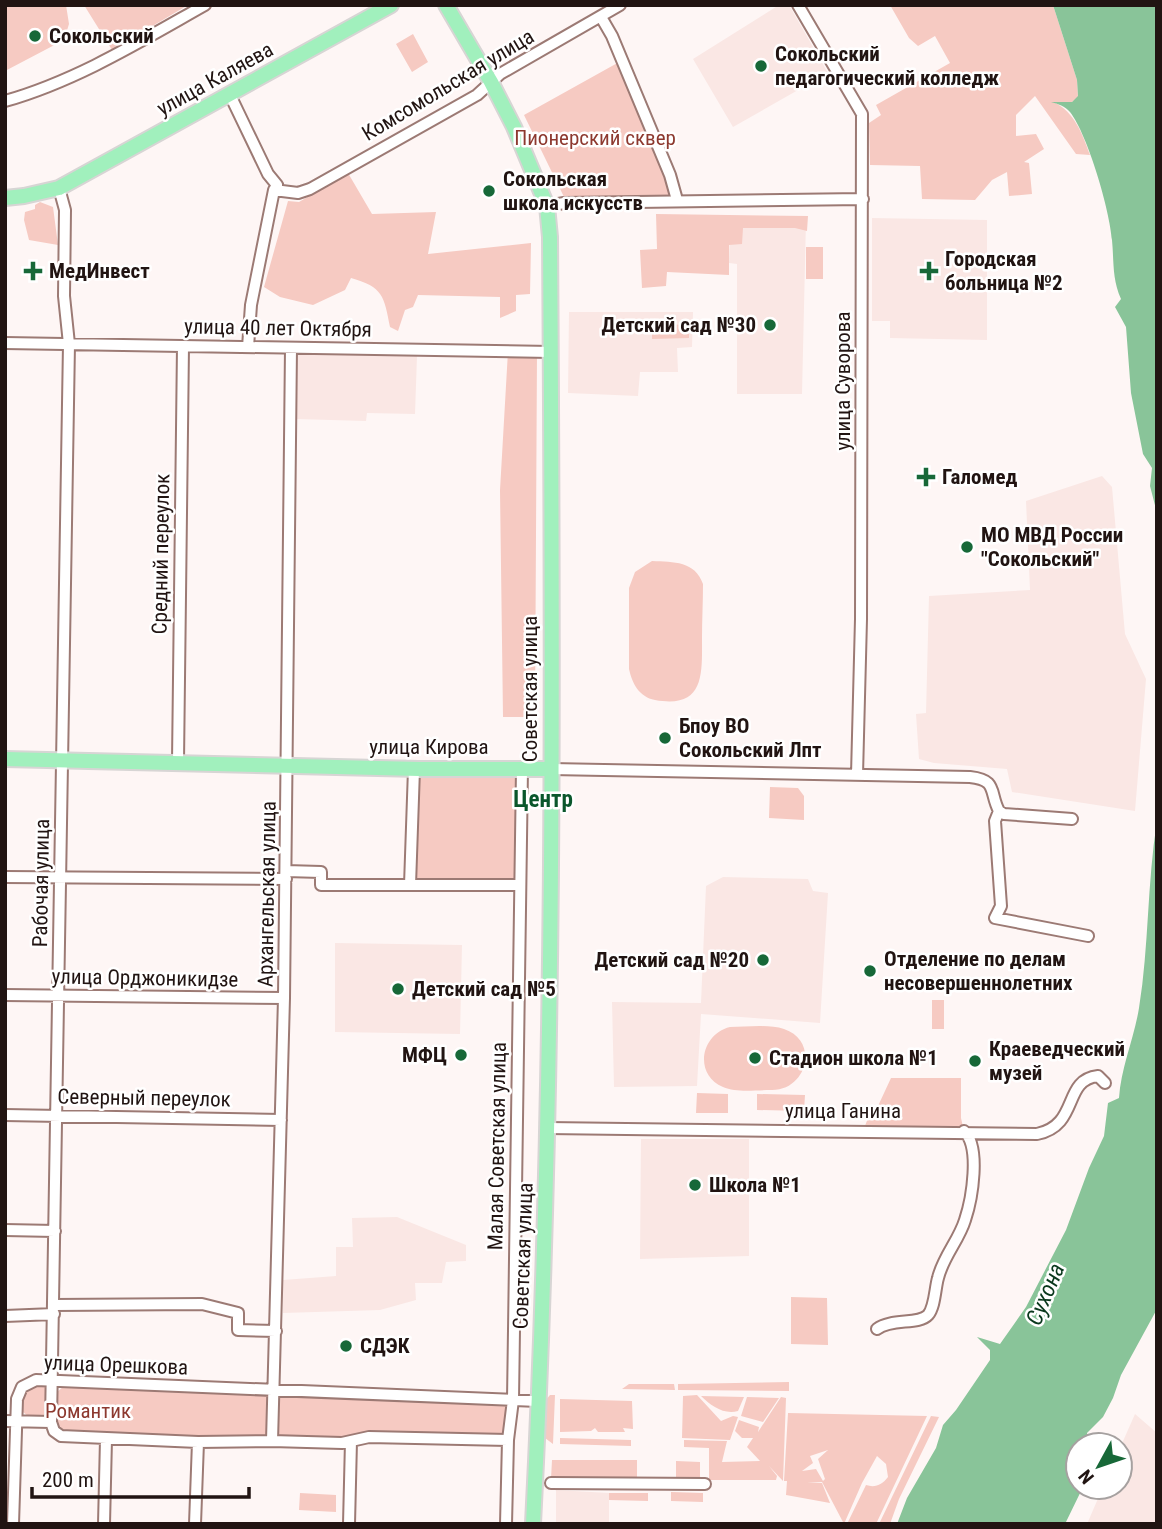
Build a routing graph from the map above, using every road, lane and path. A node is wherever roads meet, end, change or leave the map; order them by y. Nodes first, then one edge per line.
1 (205, 5) edge
2 (391, 5) edge
3 (446, 5) edge
4 (620, 5) edge
5 (798, 5) edge
6 (600, 17) junction
7 (491, 82) junction
8 (230, 95) junction
9 (5, 101) edge
10 (59, 188) junction
11 (274, 190) junction
12 (5, 198) edge
13 (863, 200) junction
14 (677, 201) junction
15 (547, 206) junction
16 (5, 343) edge
17 (69, 344) junction
18 (183, 346) junction
19 (248, 347) junction
20 (291, 348) junction
21 (551, 352) junction
22 (5, 759) edge
23 (63, 760) junction
24 (178, 762) junction
25 (288, 766) junction
26 (414, 769) junction
27 (522, 769) junction
28 (551, 769) junction
29 (857, 775) junction
30 (999, 811) junction
31 (1072, 819) dead end
32 (286, 875) junction
33 (5, 877) edge
34 (61, 878) junction
35 (410, 885) junction
36 (520, 885) junction
37 (1088, 936) dead end
38 (5, 995) edge
39 (59, 996) junction
40 (284, 998) junction
41 (1105, 1083) dead end
42 (5, 1115) edge
43 (57, 1116) junction
44 (281, 1120) junction
45 (547, 1128) junction
46 (964, 1131) junction
47 (5, 1230) edge
48 (55, 1231) junction
49 (54, 1310) junction
50 (5, 1316) edge
51 (877, 1329) dead end
52 (276, 1331) junction
53 (54, 1380) junction
54 (274, 1391) junction
55 (513, 1401) junction
56 (538, 1401) junction
57 (11, 1422) edge
58 (51, 1422) junction
59 (106, 1439) junction
60 (509, 1440) junction
61 (272, 1441) junction
62 (351, 1441) junction
63 (198, 1442) junction
64 (551, 1483) dead end
65 (705, 1484) dead end
66 (13, 1524) edge
67 (104, 1524) edge
68 (195, 1524) edge
69 (349, 1524) edge
70 (506, 1524) edge
71 (533, 1524) edge

1 - 9 street
2 - 8 main road, улица Каляева
3 - 7 main road, Советская улица
4 - 6 street, Комсомольская улица
5 - 13 street, улица Суворова
6 - 7 street, Комсомольская улица
6 - 14 street
7 - 11 street, Комсомольская улица
7 - 15 main road, Советская улица
8 - 10 main road, улица Каляева
8 - 11 street
10 - 12 main road, улица Каляева
10 - 17 street, Рабочая улица
11 - 19 street
13 - 14 street
13 - 29 street, улица Суворова
14 - 15 street
15 - 21 main road, Советская улица
16 - 17 street, улица 40 лет Октября
17 - 18 street, улица 40 лет Октября
17 - 23 street, Рабочая улица
18 - 19 street, улица 40 лет Октября
18 - 24 street, Средний переулок
19 - 20 street, улица 40 лет Октября
20 - 21 street, улица 40 лет Октября
20 - 25 street, Архангельская улица
21 - 28 main road, Советская улица
22 - 23 main road, улица Кирова
23 - 24 main road, улица Кирова
23 - 34 street, Рабочая улица
24 - 25 main road, улица Кирова
25 - 26 main road, улица Кирова
25 - 32 street, Архангельская улица
26 - 27 main road, улица Кирова
26 - 35 street
27 - 28 main road, улица Кирова
27 - 36 street, Малая Советская улица
28 - 29 street, улица Кирова
28 - 45 main road, Советская улица
29 - 30 street, улица Кирова
30 - 31 street
30 - 37 street
32 - 34 street
32 - 35 street
32 - 40 street, Архангельская улица
33 - 34 street
34 - 39 street, Рабочая улица
35 - 36 street
36 - 55 street, Малая Советская улица
38 - 39 street, улица Орджоникидзе
39 - 40 street, улица Орджоникидзе
39 - 43 street, Рабочая улица
40 - 44 street, Архангельская улица
41 - 46 street, улица Ганина
42 - 43 street, Северный переулок
43 - 44 street, Северный переулок
43 - 48 street, Рабочая улица
44 - 52 street, Архангельская улица
45 - 46 street, улица Ганина
45 - 56 main road, Советская улица
46 - 51 street
47 - 48 street
48 - 49 street, Рабочая улица
49 - 50 street
49 - 52 street
49 - 53 street, Рабочая улица
52 - 54 street, Архангельская улица
53 - 54 street, улица Орешкова
53 - 57 street, улица Орешкова
53 - 58 street, Рабочая улица
54 - 55 street, улица Орешкова
54 - 61 street, Архангельская улица
55 - 56 street, улица Орешкова
55 - 60 street, Малая Советская улица
56 - 71 main road, Советская улица
57 - 58 street
57 - 66 street
58 - 59 street
59 - 63 street
59 - 67 street
60 - 62 street
60 - 70 street, Малая Советская улица
61 - 62 street
61 - 63 street
62 - 69 street
63 - 68 street
64 - 65 street

